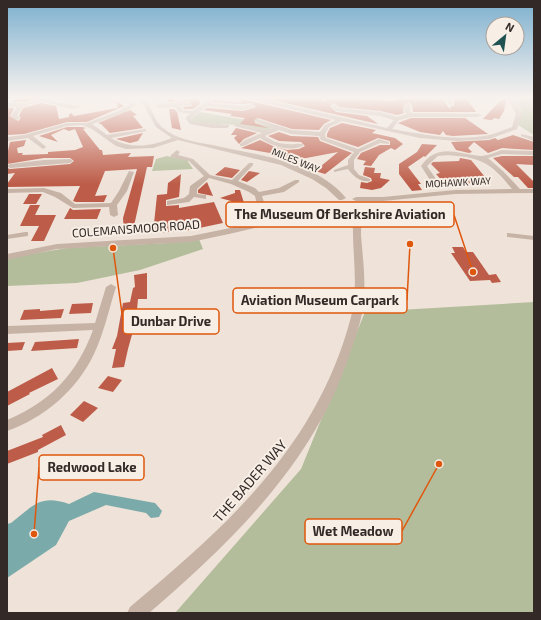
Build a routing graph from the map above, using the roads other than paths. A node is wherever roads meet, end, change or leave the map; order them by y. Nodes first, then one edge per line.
1 (46, 126) edge
2 (61, 126) edge
3 (93, 126) edge
4 (159, 126) edge
5 (203, 126) edge
6 (227, 126) dead end
7 (240, 126) edge
8 (273, 126) edge
9 (327, 126) edge
10 (372, 126) edge
11 (392, 126) edge
12 (516, 126) edge
13 (50, 128) junction
14 (279, 128) junction
15 (389, 129) junction
16 (143, 131) dead end
17 (267, 132) junction
18 (322, 134) junction
19 (523, 135) dead end
20 (29, 136) junction
21 (261, 136) junction
22 (107, 137) junction
23 (178, 138) junction
24 (7, 139) edge
25 (534, 139) edge
26 (387, 143) dead end
27 (443, 144) dead end
28 (242, 145) dead end
29 (301, 145) dead end
30 (31, 146) dead end
31 (358, 151) junction
32 (443, 153) junction
33 (534, 153) edge
34 (172, 154) dead end
35 (482, 158) junction
36 (70, 161) dead end
37 (251, 164) dead end
38 (8, 167) edge
39 (351, 167) junction
40 (361, 168) dead end
41 (336, 171) dead end
42 (434, 171) dead end
43 (426, 172) junction
44 (208, 176) junction
45 (119, 178) dead end
46 (368, 180) dead end
47 (233, 182) junction
48 (434, 182) dead end
49 (296, 185) dead end
50 (327, 185) junction
51 (517, 190) junction
52 (7, 191) edge
53 (534, 191) edge
54 (193, 195) junction
55 (258, 195) junction
56 (203, 197) dead end
57 (356, 202) junction
58 (170, 203) dead end
59 (342, 203) junction
60 (113, 205) junction
61 (114, 215) dead end
62 (274, 221) junction
63 (357, 222) junction
64 (25, 234) dead end
65 (510, 235) dead end
66 (7, 236) edge
67 (534, 238) edge
68 (7, 256) edge
69 (111, 287) dead end
70 (98, 326) junction
71 (7, 330) edge
72 (7, 426) edge
73 (136, 613) edge

1 - 13 street
2 - 13 street
3 - 22 street
4 - 23 street, MILES WAY
5 - 6 street
7 - 17 street
8 - 14 street
9 - 18 street
10 - 15 street
11 - 15 street
12 - 15 street
13 - 20 street
14 - 17 street
14 - 18 street
16 - 22 street
17 - 21 street
18 - 31 street
19 - 25 street
20 - 24 street
20 - 30 street
21 - 28 street
21 - 29 street
22 - 23 street
23 - 50 street, MILES WAY
26 - 31 street
27 - 32 street
31 - 39 street
32 - 35 street
32 - 43 street
33 - 35 street
34 - 44 street
35 - 51 street
36 - 38 street
37 - 47 street
39 - 40 street
39 - 41 street
39 - 46 street
42 - 43 street
43 - 48 street
44 - 47 street
44 - 54 street
45 - 60 street
47 - 55 street
49 - 55 street
50 - 57 street, MILES WAY
50 - 59 street, MILES WAY
51 - 53 street, MOHAWK WAY
51 - 57 street, MOHAWK WAY
52 - 60 street
54 - 56 street
54 - 58 street
55 - 62 street
57 - 59 street
57 - 59 street
57 - 63 street, THE BADER WAY
59 - 62 street, COLEMANSMOOR ROAD
59 - 63 street, THE BADER WAY
60 - 61 street
62 - 68 street, COLEMANSMOOR ROAD
63 - 73 street, THE BADER WAY
64 - 66 street
65 - 67 street
69 - 70 street
70 - 71 street
70 - 72 street

